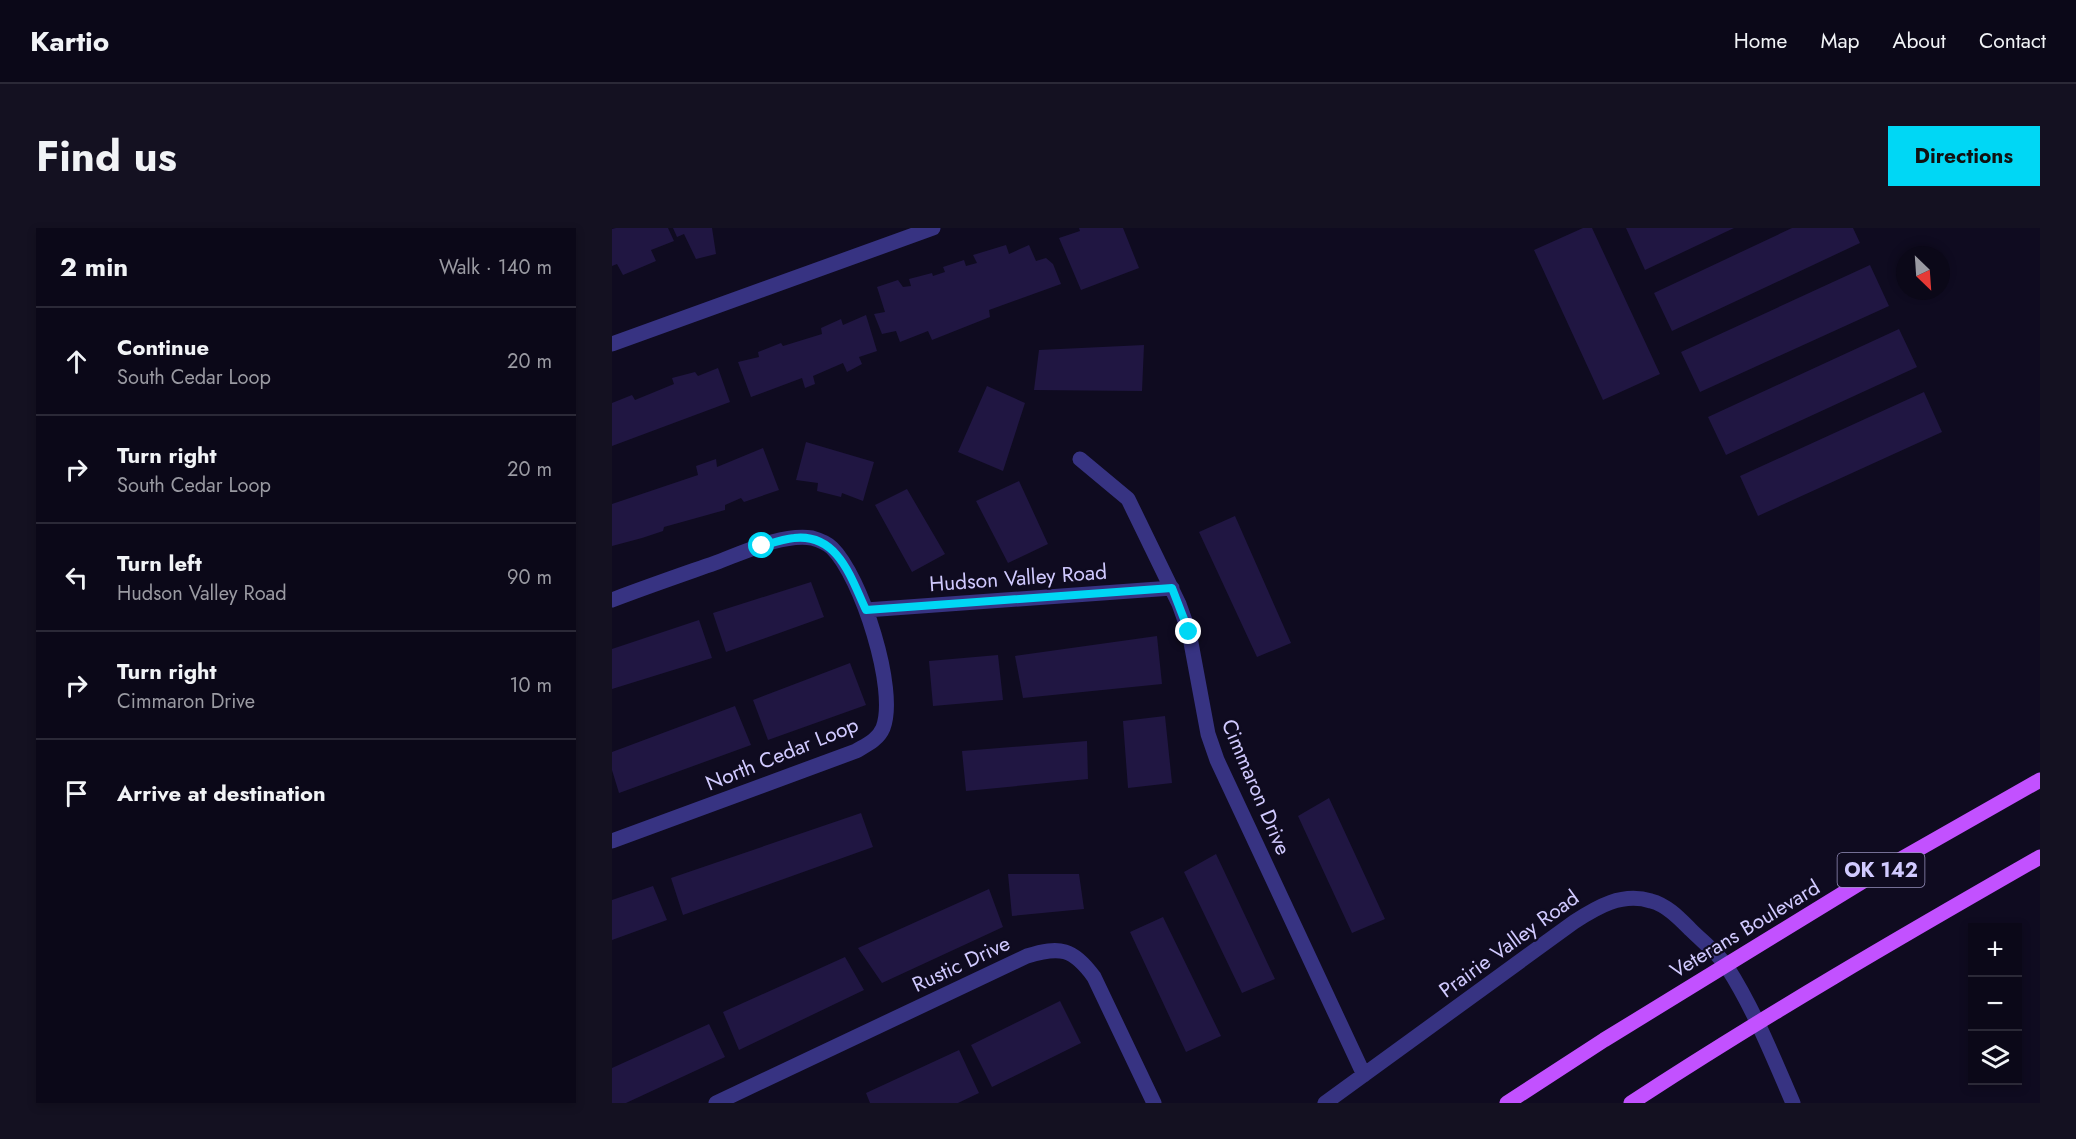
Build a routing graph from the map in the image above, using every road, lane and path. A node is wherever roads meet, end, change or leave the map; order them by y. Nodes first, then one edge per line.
1 (933, 228) edge
2 (612, 344) edge
3 (1080, 459) dead end
4 (1172, 588) junction
5 (612, 600) edge
6 (866, 610) junction
7 (2040, 780) edge
8 (612, 841) edge
9 (2040, 857) edge
10 (1726, 965) junction
11 (1757, 1023) junction
12 (1364, 1075) junction
13 (716, 1103) edge
14 (1154, 1103) edge
15 (1325, 1103) edge
16 (1507, 1103) edge
17 (1631, 1103) edge
18 (1793, 1103) edge

1 - 2 street
3 - 4 street, Cimmaron Drive
4 - 6 street, Hudson Valley Road
4 - 12 street, Cimmaron Drive
5 - 6 street, North Cedar Loop
6 - 8 street, North Cedar Loop
7 - 10 main road, Veterans Boulevard / OK 142
9 - 11 main road, OK 142
10 - 11 street, Prairie Valley Road
10 - 12 street, Prairie Valley Road
10 - 16 main road, Veterans Boulevard / OK 142
11 - 17 main road, OK 142
11 - 18 street, Prairie Valley Road
12 - 15 street, Prairie Valley Road
13 - 14 street, Rustic Drive

